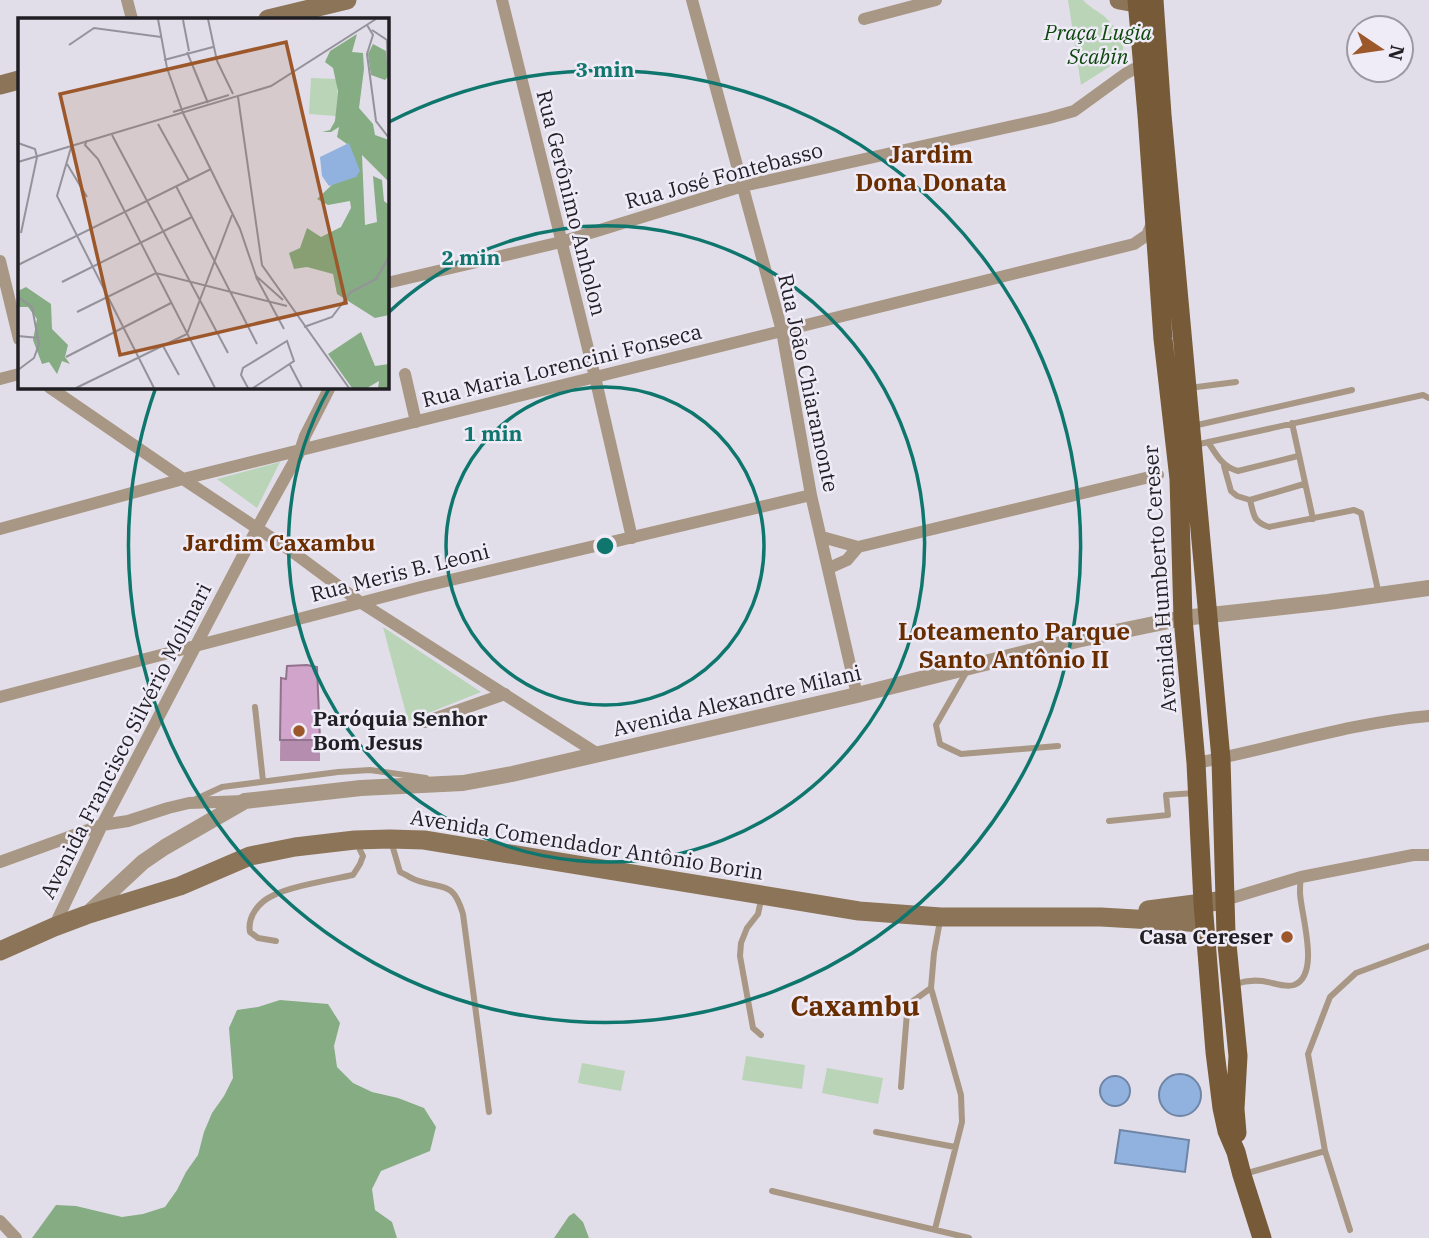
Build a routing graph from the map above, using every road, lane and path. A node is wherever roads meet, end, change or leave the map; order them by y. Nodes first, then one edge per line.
1 (127, 0) edge
2 (347, 0) edge
3 (502, 0) edge
4 (692, 0) edge
5 (936, 0) edge
6 (1141, 1) edge
7 (317, 9) edge
8 (132, 18) edge
9 (273, 18) edge
10 (864, 19) dead end
11 (1144, 70) junction
12 (18, 80) edge
13 (0, 85) edge
14 (1160, 88) junction
15 (743, 186) junction
16 (1154, 218) junction
17 (561, 242) junction
18 (1134, 244) junction
19 (1157, 257) junction
20 (0, 261) edge
21 (388, 282) edge
22 (782, 331) junction
23 (18, 335) edge
24 (18, 374) edge
25 (405, 374) dead end
26 (595, 377) junction
27 (0, 379) edge
28 (1236, 382) dead end
29 (50, 388) edge
30 (330, 388) edge
31 (1188, 388) junction
32 (1352, 390) dead end
33 (1429, 398) edge
34 (416, 422) junction
35 (1292, 424) junction
36 (1197, 438) junction
37 (300, 451) junction
38 (1298, 456) junction
39 (1224, 466) junction
40 (1158, 475) dead end
41 (183, 479) junction
42 (1304, 484) junction
43 (811, 495) junction
44 (1250, 500) junction
45 (1313, 519) junction
46 (257, 528) junction
47 (0, 529) edge
48 (821, 537) junction
49 (632, 538) junction
50 (858, 547) junction
51 (829, 568) junction
52 (1429, 588) edge
53 (1379, 595) junction
54 (360, 602) junction
55 (1207, 614) junction
56 (1183, 618) junction
57 (196, 645) junction
58 (970, 666) junction
59 (505, 694) junction
60 (858, 695) junction
61 (0, 697) edge
62 (255, 707) dead end
63 (1429, 716) edge
64 (425, 722) dead end
65 (1058, 746) dead end
66 (598, 754) junction
67 (1221, 758) junction
68 (1196, 764) junction
69 (263, 781) junction
70 (463, 783) junction
71 (1197, 793) junction
72 (245, 801) junction
73 (189, 803) junction
74 (1109, 821) dead end
75 (102, 825) junction
76 (390, 839) junction
77 (355, 840) junction
78 (1429, 855) edge
79 (0, 862) edge
80 (1300, 877) junction
81 (762, 895) junction
82 (1225, 900) junction
83 (1203, 903) junction
84 (86, 915) junction
85 (941, 916) junction
86 (1101, 917) junction
87 (1205, 923) junction
88 (54, 927) junction
89 (276, 941) dead end
90 (1429, 946) edge
91 (0, 951) edge
92 (1230, 985) junction
93 (931, 988) junction
94 (761, 1035) dead end
95 (901, 1087) dead end
96 (489, 1112) dead end
97 (876, 1132) dead end
98 (956, 1147) junction
99 (1325, 1151) junction
100 (1236, 1152) junction
101 (1242, 1175) junction
102 (772, 1191) dead end
103 (0, 1221) edge
104 (935, 1229) junction
105 (1350, 1230) dead end
106 (16, 1238) edge
107 (969, 1238) edge
108 (1262, 1238) edge

1 - 8 street
2 - 7 main road
3 - 17 street, Rua Gerônimo Anholon
4 - 15 street, Rua João Chiaramonte
5 - 10 street
6 - 11 main road, Avenida Humberto Cereser
6 - 14 main road, Avenida Humberto Cereser
7 - 9 main road
11 - 14 street
11 - 15 street, Rua José Fontebasso
11 - 16 main road, Avenida Humberto Cereser
12 - 13 main road
14 - 31 main road, Avenida Humberto Cereser
15 - 17 street, Rua José Fontebasso
15 - 22 street, Rua João Chiaramonte
16 - 18 street
16 - 19 main road, Avenida Humberto Cereser
17 - 21 street, Rua José Fontebasso
17 - 26 street, Rua Gerônimo Anholon
18 - 19 street
18 - 22 street, Rua Maria Lorencini Fonseca
19 - 56 main road, Avenida Humberto Cereser
20 - 23 street
22 - 26 street, Rua Maria Lorencini Fonseca
22 - 43 street, Rua João Chiaramonte
24 - 27 street
25 - 34 street
26 - 34 street, Rua Maria Lorencini Fonseca
26 - 49 street, Rua Gerônimo Anholon
28 - 31 lane
29 - 41 street
30 - 37 street, Avenida Francisco Silvério Molinari
31 - 36 main road, Avenida Humberto Cereser
32 - 36 lane
33 - 35 lane
34 - 37 street, Rua Maria Lorencini Fonseca
35 - 36 lane
35 - 38 lane
36 - 39 lane
36 - 55 main road, Avenida Humberto Cereser
37 - 41 street, Rua Maria Lorencini Fonseca
37 - 46 street, Avenida Francisco Silvério Molinari
38 - 39 lane
38 - 42 lane
39 - 44 lane
40 - 50 street
41 - 46 street
41 - 47 street, Rua Maria Lorencini Fonseca
42 - 44 lane
42 - 45 lane
43 - 48 street, Rua João Chiaramonte
43 - 49 street, Rua Meris B. Leoni
44 - 45 lane
45 - 53 lane
46 - 54 street
46 - 57 street, Avenida Francisco Silvério Molinari
48 - 50 street
48 - 51 street, Rua João Chiaramonte
49 - 54 street, Rua Meris B. Leoni
50 - 51 street
51 - 60 street, Rua João Chiaramonte
52 - 53 street, Avenida Alexandre Milani
53 - 55 street, Avenida Alexandre Milani
54 - 57 street, Rua Meris B. Leoni
54 - 59 street
55 - 56 street, Avenida Alexandre Milani
55 - 67 main road, Avenida Humberto Cereser
56 - 58 street, Avenida Alexandre Milani
56 - 68 main road, Avenida Humberto Cereser
57 - 61 street, Rua Meris B. Leoni
57 - 75 street, Avenida Francisco Silvério Molinari
58 - 60 street, Avenida Alexandre Milani
58 - 65 lane
59 - 64 street
59 - 66 street
60 - 66 street, Avenida Alexandre Milani
62 - 69 lane
63 - 67 street
66 - 70 street, Avenida Alexandre Milani
67 - 68 street
67 - 82 main road, Avenida Humberto Cereser
68 - 71 main road, Avenida Humberto Cereser
69 - 70 lane
69 - 73 lane
70 - 72 street, Avenida Alexandre Milani
71 - 74 lane
71 - 83 main road, Avenida Humberto Cereser
72 - 73 street
72 - 84 street, Avenida Alexandre Milani
73 - 75 street
75 - 79 street
75 - 88 street, Avenida Francisco Silvério Molinari
76 - 77 main road, Avenida Comendador Antônio Borin
76 - 81 main road, Avenida Comendador Antônio Borin
76 - 96 lane
77 - 84 main road, Avenida Comendador Antônio Borin
77 - 89 lane
78 - 80 street
80 - 82 street
80 - 92 lane
81 - 85 main road, Avenida Comendador Antônio Borin
81 - 94 lane
82 - 83 main road, Avenida Comendador Antônio Borin
82 - 92 main road, Avenida Humberto Cereser
83 - 86 main road, Avenida Comendador Antônio Borin
83 - 87 main road, Avenida Humberto Cereser
84 - 88 main road, Avenida Comendador Antônio Borin
85 - 86 main road, Avenida Comendador Antônio Borin
85 - 93 lane
86 - 87 main road, Avenida Comendador Antônio Borin
87 - 100 main road, Avenida Humberto Cereser
88 - 91 main road, Avenida Comendador Antônio Borin
90 - 99 lane
92 - 100 main road, Avenida Humberto Cereser
93 - 95 lane
93 - 98 lane
97 - 98 lane
98 - 104 lane
99 - 101 lane
99 - 105 lane
100 - 101 main road, Avenida Humberto Cereser
101 - 108 main road, Avenida Humberto Cereser
102 - 104 lane
103 - 106 street
104 - 107 lane

